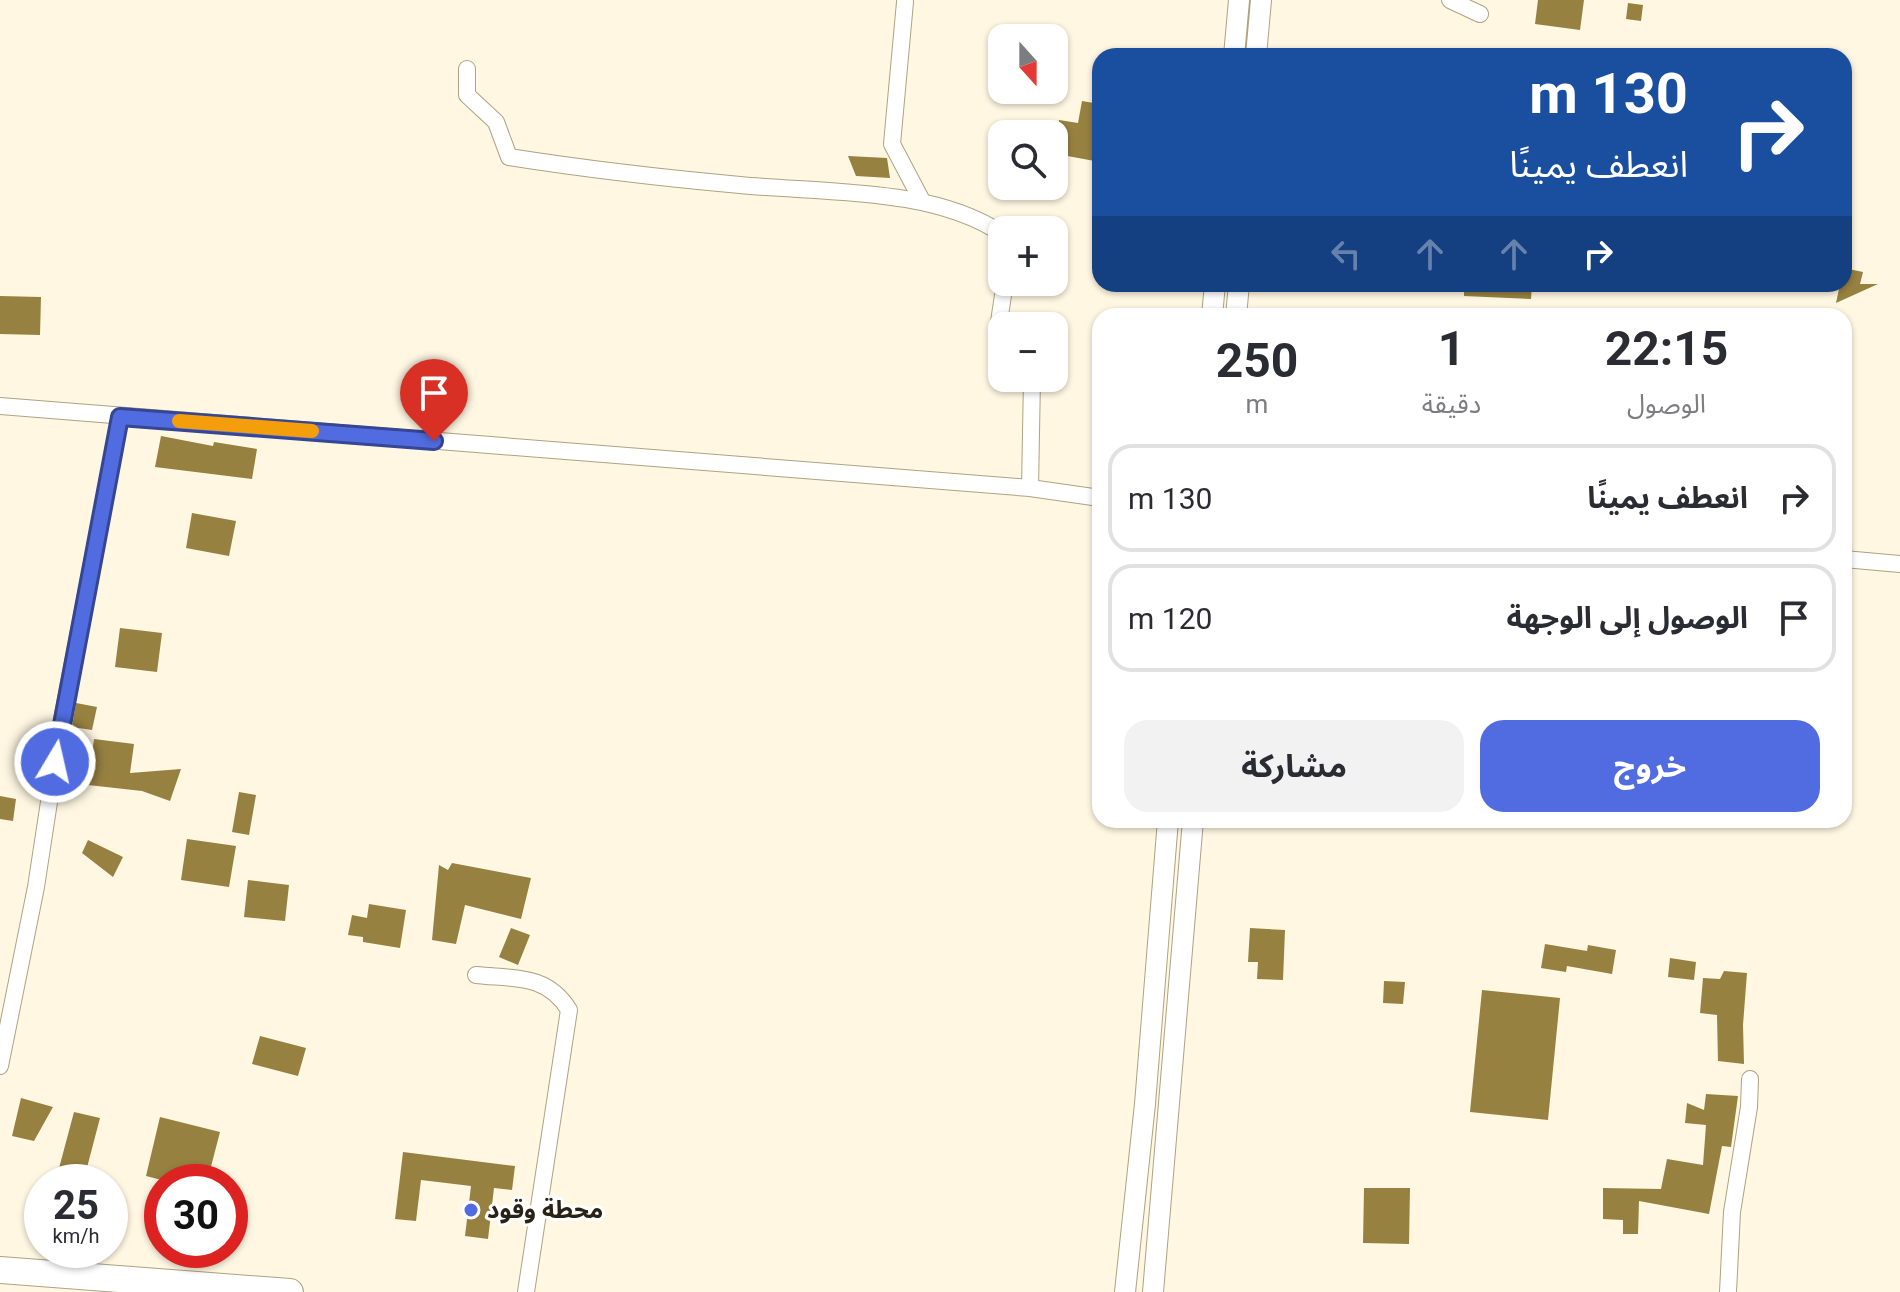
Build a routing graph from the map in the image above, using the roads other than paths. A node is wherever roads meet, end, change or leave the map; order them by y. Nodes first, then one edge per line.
1 (1239, 0) edge
2 (1261, 0) edge
3 (1450, 0) edge
4 (905, 2) dead end
5 (1480, 14) dead end
6 (1235, 48) edge
7 (1257, 48) edge
8 (467, 69) dead end
9 (922, 201) junction
10 (988, 224) edge
11 (1032, 392) edge
12 (0, 406) edge
13 (120, 417) junction
14 (1030, 488) junction
15 (1092, 497) edge
16 (1852, 560) edge
17 (1900, 564) edge
18 (1167, 828) edge
19 (1192, 828) edge
20 (476, 975) dead end
21 (0, 1066) edge
22 (1750, 1079) dead end
23 (1145, 1104) junction
24 (1167, 1109) junction
25 (0, 1270) edge
26 (290, 1292) edge
27 (526, 1292) edge
28 (1125, 1292) edge
29 (1153, 1292) edge
30 (1728, 1292) edge

1 - 6 street
2 - 7 street
3 - 5 street
4 - 9 street
8 - 9 street
9 - 10 street
11 - 14 street
12 - 13 street
13 - 14 street
13 - 21 street
14 - 15 street
16 - 17 street
18 - 23 street
19 - 24 street
20 - 27 street
22 - 30 street
23 - 24 street
23 - 28 street
24 - 29 street
25 - 26 highway

